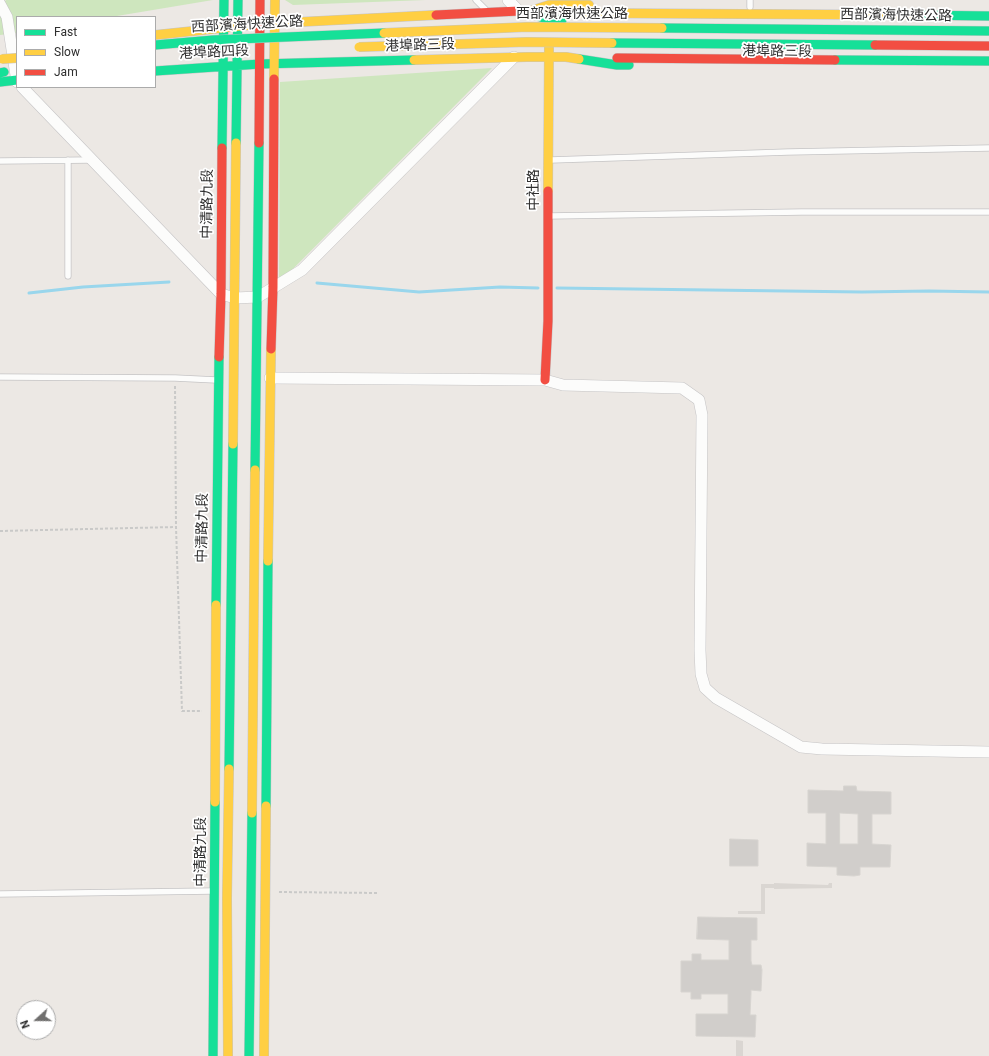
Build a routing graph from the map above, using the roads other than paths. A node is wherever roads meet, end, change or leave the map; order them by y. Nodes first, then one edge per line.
1 (224, 0) edge
2 (238, 0) edge
3 (260, 0) edge
4 (275, 0) edge
5 (476, 0) edge
6 (508, 0) edge
7 (750, 3) edge
8 (0, 4) edge
9 (549, 9) edge
10 (989, 9) edge
11 (488, 12) junction
12 (523, 12) junction
13 (989, 16) edge
14 (275, 23) junction
15 (260, 24) junction
16 (989, 24) edge
17 (238, 26) junction
18 (224, 28) junction
19 (989, 31) edge
20 (156, 35) edge
21 (156, 45) edge
22 (989, 46) edge
23 (351, 47) dead end
24 (288, 50) dead end
25 (0, 51) edge
26 (16, 52) edge
27 (216, 52) dead end
28 (989, 53) edge
29 (514, 57) junction
30 (549, 57) junction
31 (566, 57) junction
32 (0, 59) edge
33 (989, 61) edge
34 (260, 64) junction
35 (275, 64) junction
36 (238, 65) junction
37 (224, 66) junction
38 (989, 68) edge
39 (156, 71) edge
40 (0, 73) edge
41 (16, 79) edge
42 (16, 80) edge
43 (0, 82) edge
44 (26, 88) edge
45 (989, 148) edge
46 (68, 160) junction
47 (93, 160) junction
48 (549, 160) junction
49 (0, 161) edge
50 (989, 212) edge
51 (548, 216) junction
52 (68, 276) dead end
53 (273, 287) junction
54 (221, 294) junction
55 (258, 297) junction
56 (235, 298) junction
57 (0, 377) edge
58 (270, 378) junction
59 (218, 380) junction
60 (545, 380) junction
61 (989, 752) edge
62 (215, 891) junction
63 (0, 894) edge
64 (213, 1056) edge
65 (228, 1056) edge
66 (249, 1056) edge
67 (264, 1056) edge

1 - 18 main road, 中清路九段
2 - 17 main road, 中清路九段
3 - 15 main road
4 - 14 main road
5 - 11 lane
6 - 12 street
7 - 9 main road
7 - 10 main road
8 - 26 street
9 - 12 main road
9 - 13 main road
9 - 16 main road
9 - 30 main road, 中社路
11 - 12 main road
11 - 14 main road
14 - 15 main road
14 - 35 main road
15 - 17 main road
15 - 34 main road
17 - 18 main road
17 - 36 main road, 中清路九段
18 - 20 main road, 港埠路四段
18 - 37 main road, 中清路九段
19 - 21 main road, 西部濱海快速公路, bridge
22 - 23 main road, 西部濱海快速公路, bridge
24 - 27 main road, 西部濱海快速公路
25 - 26 main road
26 - 32 main road, bridge
28 - 31 main road, 港埠路三段
29 - 30 main road, 港埠路三段
29 - 35 main road, 港埠路三段
29 - 53 street
30 - 31 main road, 港埠路三段
30 - 48 main road, 中社路
31 - 33 main road, 港埠路三段
31 - 38 main road, 港埠路三段
34 - 35 main road, 港埠路四段
34 - 36 main road, 港埠路四段
34 - 55 main road
35 - 53 main road
36 - 37 main road, 港埠路四段
36 - 56 main road, 中清路九段
37 - 39 main road, 港埠路四段
37 - 54 main road, 中清路九段
40 - 41 main road
42 - 43 main road
44 - 47 street
45 - 48 lane
46 - 47 lane
46 - 49 lane
46 - 52 lane
47 - 54 street
48 - 51 main road, 中社路
50 - 51 lane
51 - 60 main road, 中社路
53 - 55 street
53 - 58 main road
54 - 56 street
54 - 59 main road, 中清路九段
55 - 56 street
55 - 66 main road
56 - 65 main road, 中清路九段
57 - 59 lane
58 - 60 street
58 - 67 main road
59 - 62 main road, 中清路九段
60 - 61 street
62 - 63 lane
62 - 64 main road, 中清路九段

